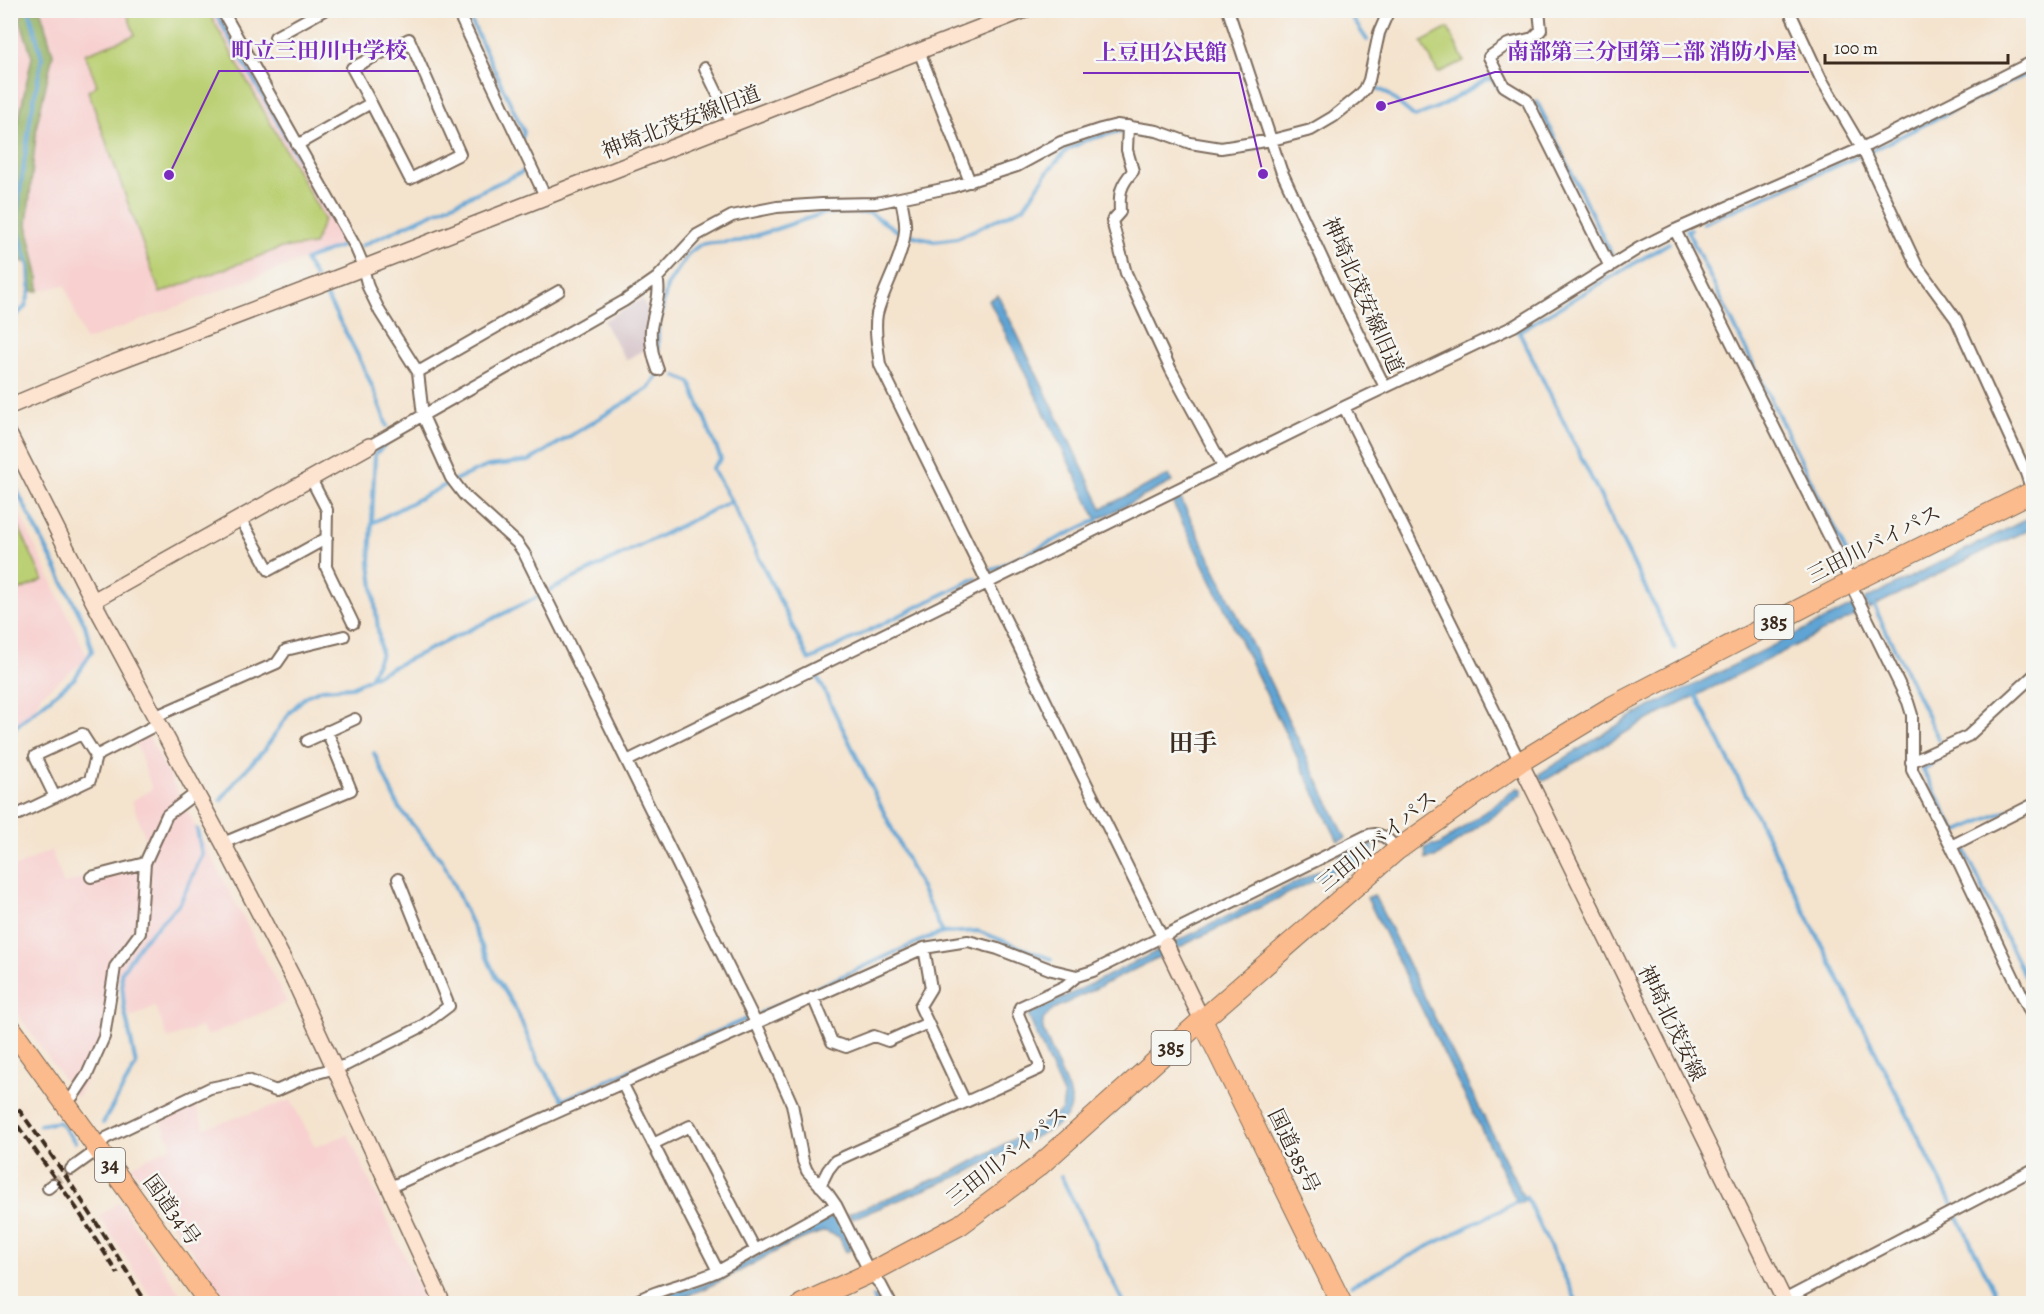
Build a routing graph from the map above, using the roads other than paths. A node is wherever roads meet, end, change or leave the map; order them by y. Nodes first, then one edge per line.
1 (222, 10) edge
2 (324, 10) edge
3 (457, 10) edge
4 (1024, 10) edge
5 (1228, 10) edge
6 (1389, 10) edge
7 (1539, 10) edge
8 (1789, 10) edge
9 (275, 37) dead end
10 (919, 51) junction
11 (2034, 62) edge
12 (705, 69) dead end
13 (370, 103) junction
14 (732, 124) junction
15 (1127, 130) junction
16 (297, 144) junction
17 (1273, 145) junction
18 (1862, 148) junction
19 (970, 182) junction
20 (546, 198) junction
21 (901, 199) junction
22 (1675, 230) junction
23 (1610, 267) junction
24 (363, 268) junction
25 (657, 278) junction
26 (559, 291) dead end
27 (658, 370) dead end
28 (418, 372) junction
29 (1384, 387) junction
30 (10, 406) edge
31 (1344, 407) junction
32 (423, 416) junction
33 (10, 436) edge
34 (369, 446) joint
35 (1223, 466) junction
36 (311, 478) junction
37 (2033, 493) edge
38 (240, 518) junction
39 (327, 538) junction
40 (988, 582) junction
41 (1850, 583) junction
42 (93, 601) junction
43 (353, 623) dead end
44 (344, 636) dead end
45 (2034, 675) edge
46 (355, 719) dead end
47 (156, 720) junction
48 (327, 731) junction
49 (307, 741) dead end
50 (96, 756) junction
51 (627, 761) junction
52 (1520, 762) junction
53 (1911, 762) junction
54 (196, 793) junction
55 (55, 797) junction
56 (2034, 804) edge
57 (19, 814) dead end
58 (223, 843) junction
59 (1950, 846) junction
60 (1397, 850) junction
61 (145, 864) junction
62 (91, 877) dead end
63 (398, 879) dead end
64 (1166, 945) junction
65 (924, 948) junction
66 (1077, 976) junction
67 (813, 998) junction
68 (1202, 1020) junction
69 (2034, 1020) edge
70 (756, 1023) junction
71 (928, 1023) junction
72 (10, 1027) edge
73 (336, 1069) junction
74 (622, 1083) junction
75 (965, 1102) junction
76 (65, 1103) junction
77 (653, 1144) junction
78 (97, 1147) junction
79 (2034, 1168) edge
80 (71, 1169) tunnel mouth
81 (820, 1186) junction
82 (388, 1188) junction
83 (836, 1205) junction
84 (755, 1249) junction
85 (718, 1271) junction
86 (870, 1272) junction
87 (1785, 1302) edge
88 (210, 1304) edge
89 (443, 1304) edge
90 (631, 1304) edge
91 (802, 1304) edge
92 (891, 1304) edge
93 (1342, 1304) edge

1 - 16 street
2 - 9 street
3 - 20 street
4 - 10 street, 神埼北茂安線旧道
5 - 17 street, 神埼北茂安線旧道
6 - 17 street
7 - 23 street
8 - 18 street
10 - 14 street, 神埼北茂安線旧道
10 - 19 street
11 - 18 street
12 - 14 street
13 - 13 street
13 - 16 street
14 - 20 street, 神埼北茂安線旧道
15 - 17 street
15 - 19 street
15 - 35 street
16 - 24 street
17 - 29 street, 神埼北茂安線旧道
18 - 22 street
18 - 37 street
19 - 21 street
20 - 24 street, 神埼北茂安線旧道
21 - 25 street
21 - 40 street
22 - 23 street
22 - 41 street
23 - 29 street
24 - 28 street
24 - 30 street, 神埼北茂安線旧道
25 - 27 street
25 - 32 street
26 - 28 street
28 - 32 street
29 - 31 street, 神埼北茂安線旧道
31 - 35 street, 神埼北茂安線旧道
31 - 52 street
32 - 34 street
32 - 51 street
33 - 42 street
34 - 36 street
35 - 40 street, 神埼北茂安線旧道
36 - 38 street
36 - 39 street
37 - 41 highway, 三田川バイパス / 385
38 - 39 street
38 - 42 street
39 - 43 street
40 - 51 street, 神埼北茂安線旧道
40 - 64 street
41 - 52 highway, 三田川バイパス / 385
41 - 53 street
42 - 47 street
44 - 47 street
45 - 53 street
46 - 48 street
47 - 50 street
47 - 54 street
48 - 49 street
48 - 58 street
50 - 55 street
50 - 55 street
51 - 70 street
52 - 60 highway, 三田川バイパス / 385
52 - 87 street, 神埼北茂安線
53 - 59 street
54 - 58 street
54 - 61 street
55 - 57 street
56 - 59 street
58 - 73 street
59 - 69 street
60 - 64 street
60 - 68 highway, 三田川バイパス / 385
61 - 62 street
61 - 76 street
63 - 73 street
64 - 66 street
64 - 68 street
65 - 66 street
65 - 67 street
65 - 71 street
66 - 75 street
67 - 70 street
67 - 71 street
68 - 86 highway, 三田川バイパス / 385
68 - 93 highway, 国道385号 / 385
70 - 74 street
70 - 81 street
71 - 75 street
72 - 76 highway, 国道34号 / 34
73 - 78 street
73 - 82 street
74 - 77 street
74 - 82 street
75 - 81 street
76 - 78 highway, 国道34号 / 34
77 - 84 street
77 - 85 street
78 - 80 street
78 - 88 highway, 国道34号 / 34
79 - 87 street
81 - 83 street
82 - 89 street
83 - 84 street
83 - 86 street
84 - 85 street
85 - 90 street
86 - 91 highway, 三田川バイパス / 385
86 - 92 street

